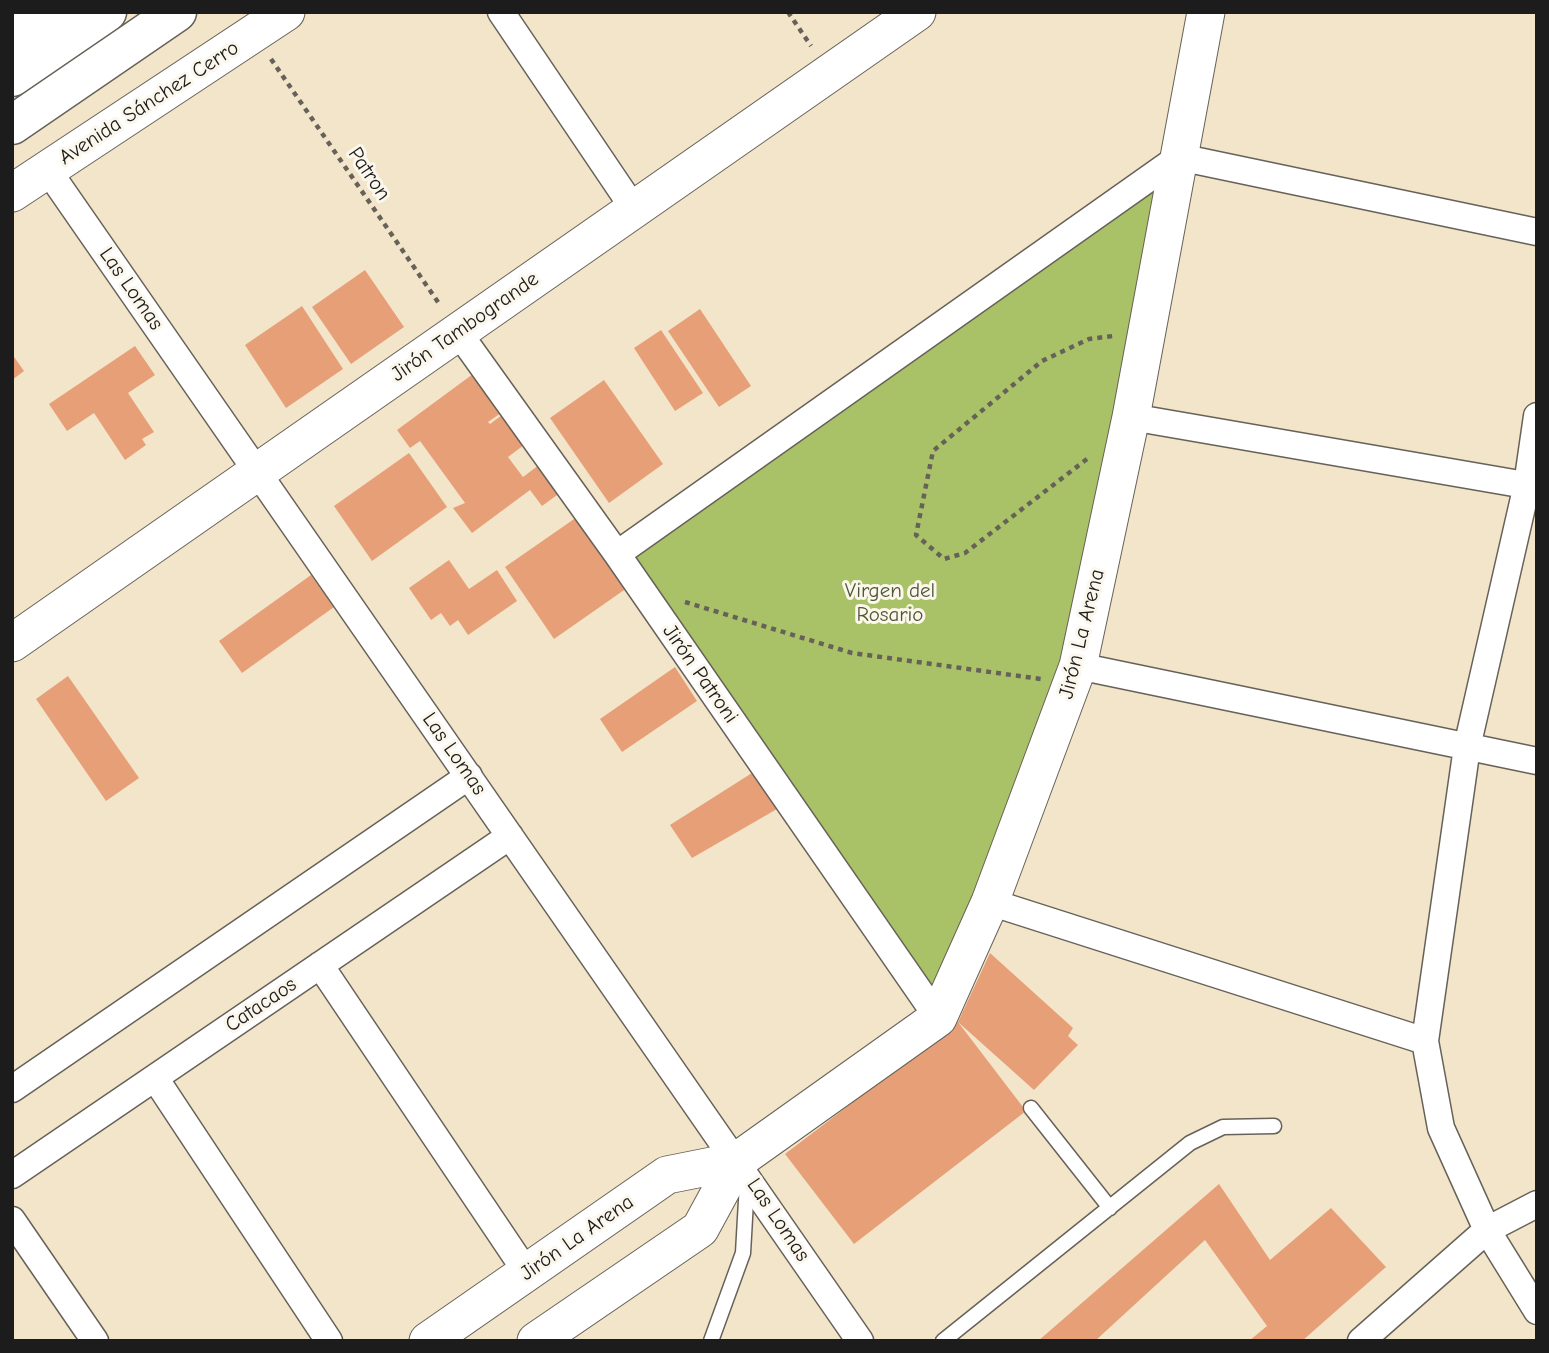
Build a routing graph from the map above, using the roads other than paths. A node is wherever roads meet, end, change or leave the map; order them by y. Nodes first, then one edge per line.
1 (18, 12) edge
2 (55, 12) edge
3 (107, 12) edge
4 (177, 12) edge
5 (286, 12) edge
6 (501, 12) edge
7 (917, 12) edge
8 (12, 16) edge
9 (1200, 18) edge
10 (12, 54) edge
11 (12, 77) edge
12 (12, 125) edge
13 (1179, 157) junction
14 (47, 169) junction
15 (12, 193) edge
16 (634, 209) junction
17 (1537, 232) edge
18 (458, 332) junction
19 (1132, 416) junction
20 (1537, 416) edge
21 (257, 472) junction
22 (1532, 486) edge
23 (617, 554) junction
24 (12, 642) edge
25 (1075, 675) junction
26 (1467, 747) junction
27 (1537, 761) edge
28 (469, 776) junction
29 (510, 836) junction
30 (990, 901) junction
31 (320, 965) junction
32 (938, 1018) junction
33 (1425, 1041) junction
34 (155, 1078) junction
35 (12, 1089) edge
36 (1031, 1108) dead end
37 (1274, 1126) dead end
38 (742, 1168) junction
39 (12, 1175) edge
40 (1537, 1204) edge
41 (1110, 1208) junction
42 (12, 1220) edge
43 (1488, 1230) junction
44 (527, 1273) junction
45 (1537, 1311) edge
46 (95, 1341) edge
47 (329, 1341) edge
48 (428, 1341) edge
49 (536, 1341) edge
50 (711, 1341) edge
51 (860, 1341) edge
52 (943, 1341) edge
53 (1361, 1341) edge

1 - 8 street
2 - 10 main road
3 - 11 main road
4 - 12 main road
5 - 14 street, Avenida Sánchez Cerro
6 - 16 street
7 - 16 street, Jirón Tambogrande
9 - 13 street, Jirón La Arena
13 - 17 street
13 - 19 street, Jirón La Arena
13 - 23 street
14 - 15 street, Avenida Sánchez Cerro
14 - 21 street, Las Lomas
16 - 18 street, Jirón Tambogrande
18 - 21 street, Jirón Tambogrande
18 - 23 street, Jirón Patroni
19 - 22 street
19 - 25 street, Jirón La Arena
20 - 22 street
21 - 24 street, Jirón Tambogrande
21 - 28 street, Las Lomas
22 - 26 street
23 - 32 street, Jirón Patroni
25 - 26 street
25 - 30 street, Jirón La Arena
26 - 27 street
26 - 33 street
28 - 29 street, Las Lomas
28 - 35 street
29 - 31 street, Catacaos
29 - 38 street, Las Lomas
30 - 32 street, Jirón La Arena
30 - 33 street
31 - 34 street, Catacaos
31 - 44 street
32 - 38 street, Jirón La Arena
33 - 43 street
34 - 39 street, Catacaos
34 - 47 street
36 - 41 lane
37 - 41 lane
38 - 44 street, Jirón La Arena
38 - 49 street, Jirón La Arena
38 - 50 lane
38 - 51 street, Las Lomas
40 - 43 street
41 - 52 lane
42 - 46 street
43 - 45 street
43 - 53 street
44 - 48 street, Jirón La Arena

